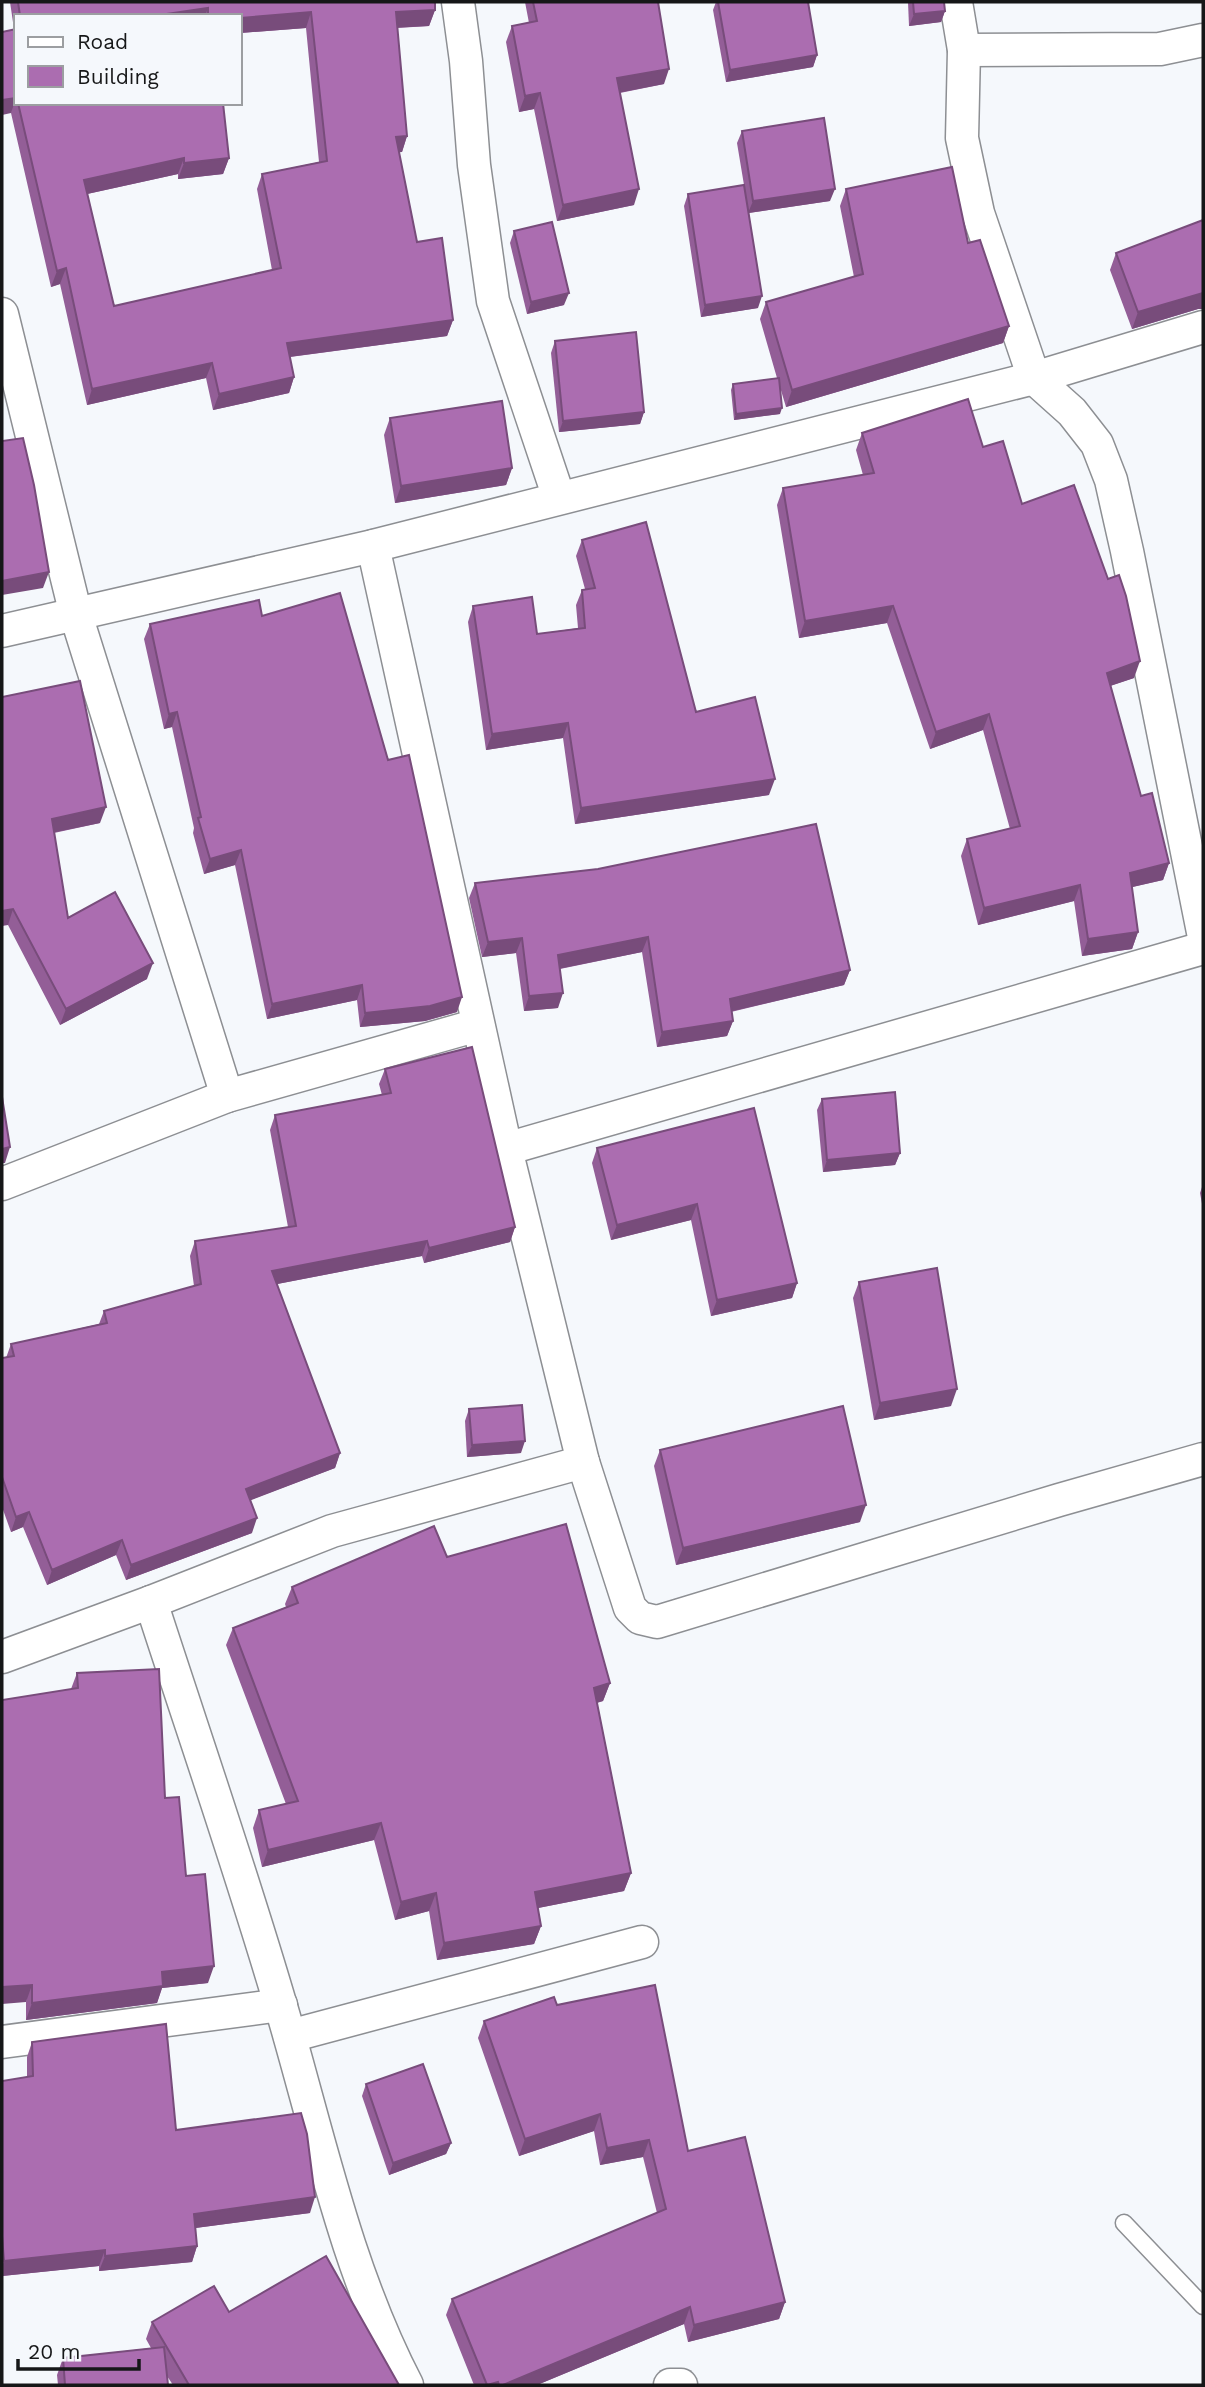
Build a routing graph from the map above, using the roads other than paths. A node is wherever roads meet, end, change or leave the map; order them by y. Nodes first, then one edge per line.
1 (458, 2) edge
2 (956, 2) edge
3 (1203, 40) edge
4 (964, 50) junction
5 (2, 314) edge
6 (1203, 327) edge
7 (1034, 378) junction
8 (559, 498) junction
9 (373, 545) junction
10 (76, 615) junction
11 (2, 631) edge
12 (1203, 932) edge
13 (1203, 948) edge
14 (478, 1025) junction
15 (227, 1096) junction
16 (506, 1149) junction
17 (2, 1184) edge
18 (1203, 1459) edge
19 (583, 1462) junction
20 (151, 1602) junction
21 (2, 1657) edge
22 (642, 1942) dead end
23 (281, 2005) junction
24 (290, 2036) junction
25 (2, 2042) edge
26 (1124, 2222) dead end
27 (1203, 2306) edge
28 (407, 2385) edge
29 (670, 2385) edge
30 (681, 2385) edge

1 - 8 street
2 - 4 street
3 - 4 street
4 - 7 street
5 - 10 street
6 - 7 street
7 - 8 street
7 - 12 street
8 - 9 street
9 - 10 street
9 - 14 street
10 - 11 street
10 - 15 street
13 - 16 street
14 - 15 street
14 - 16 street
15 - 17 street
16 - 19 street
18 - 19 street
19 - 20 street
20 - 21 street
20 - 23 street
22 - 24 street
23 - 24 street
23 - 25 street
24 - 28 street
26 - 27 lane
29 - 30 street

